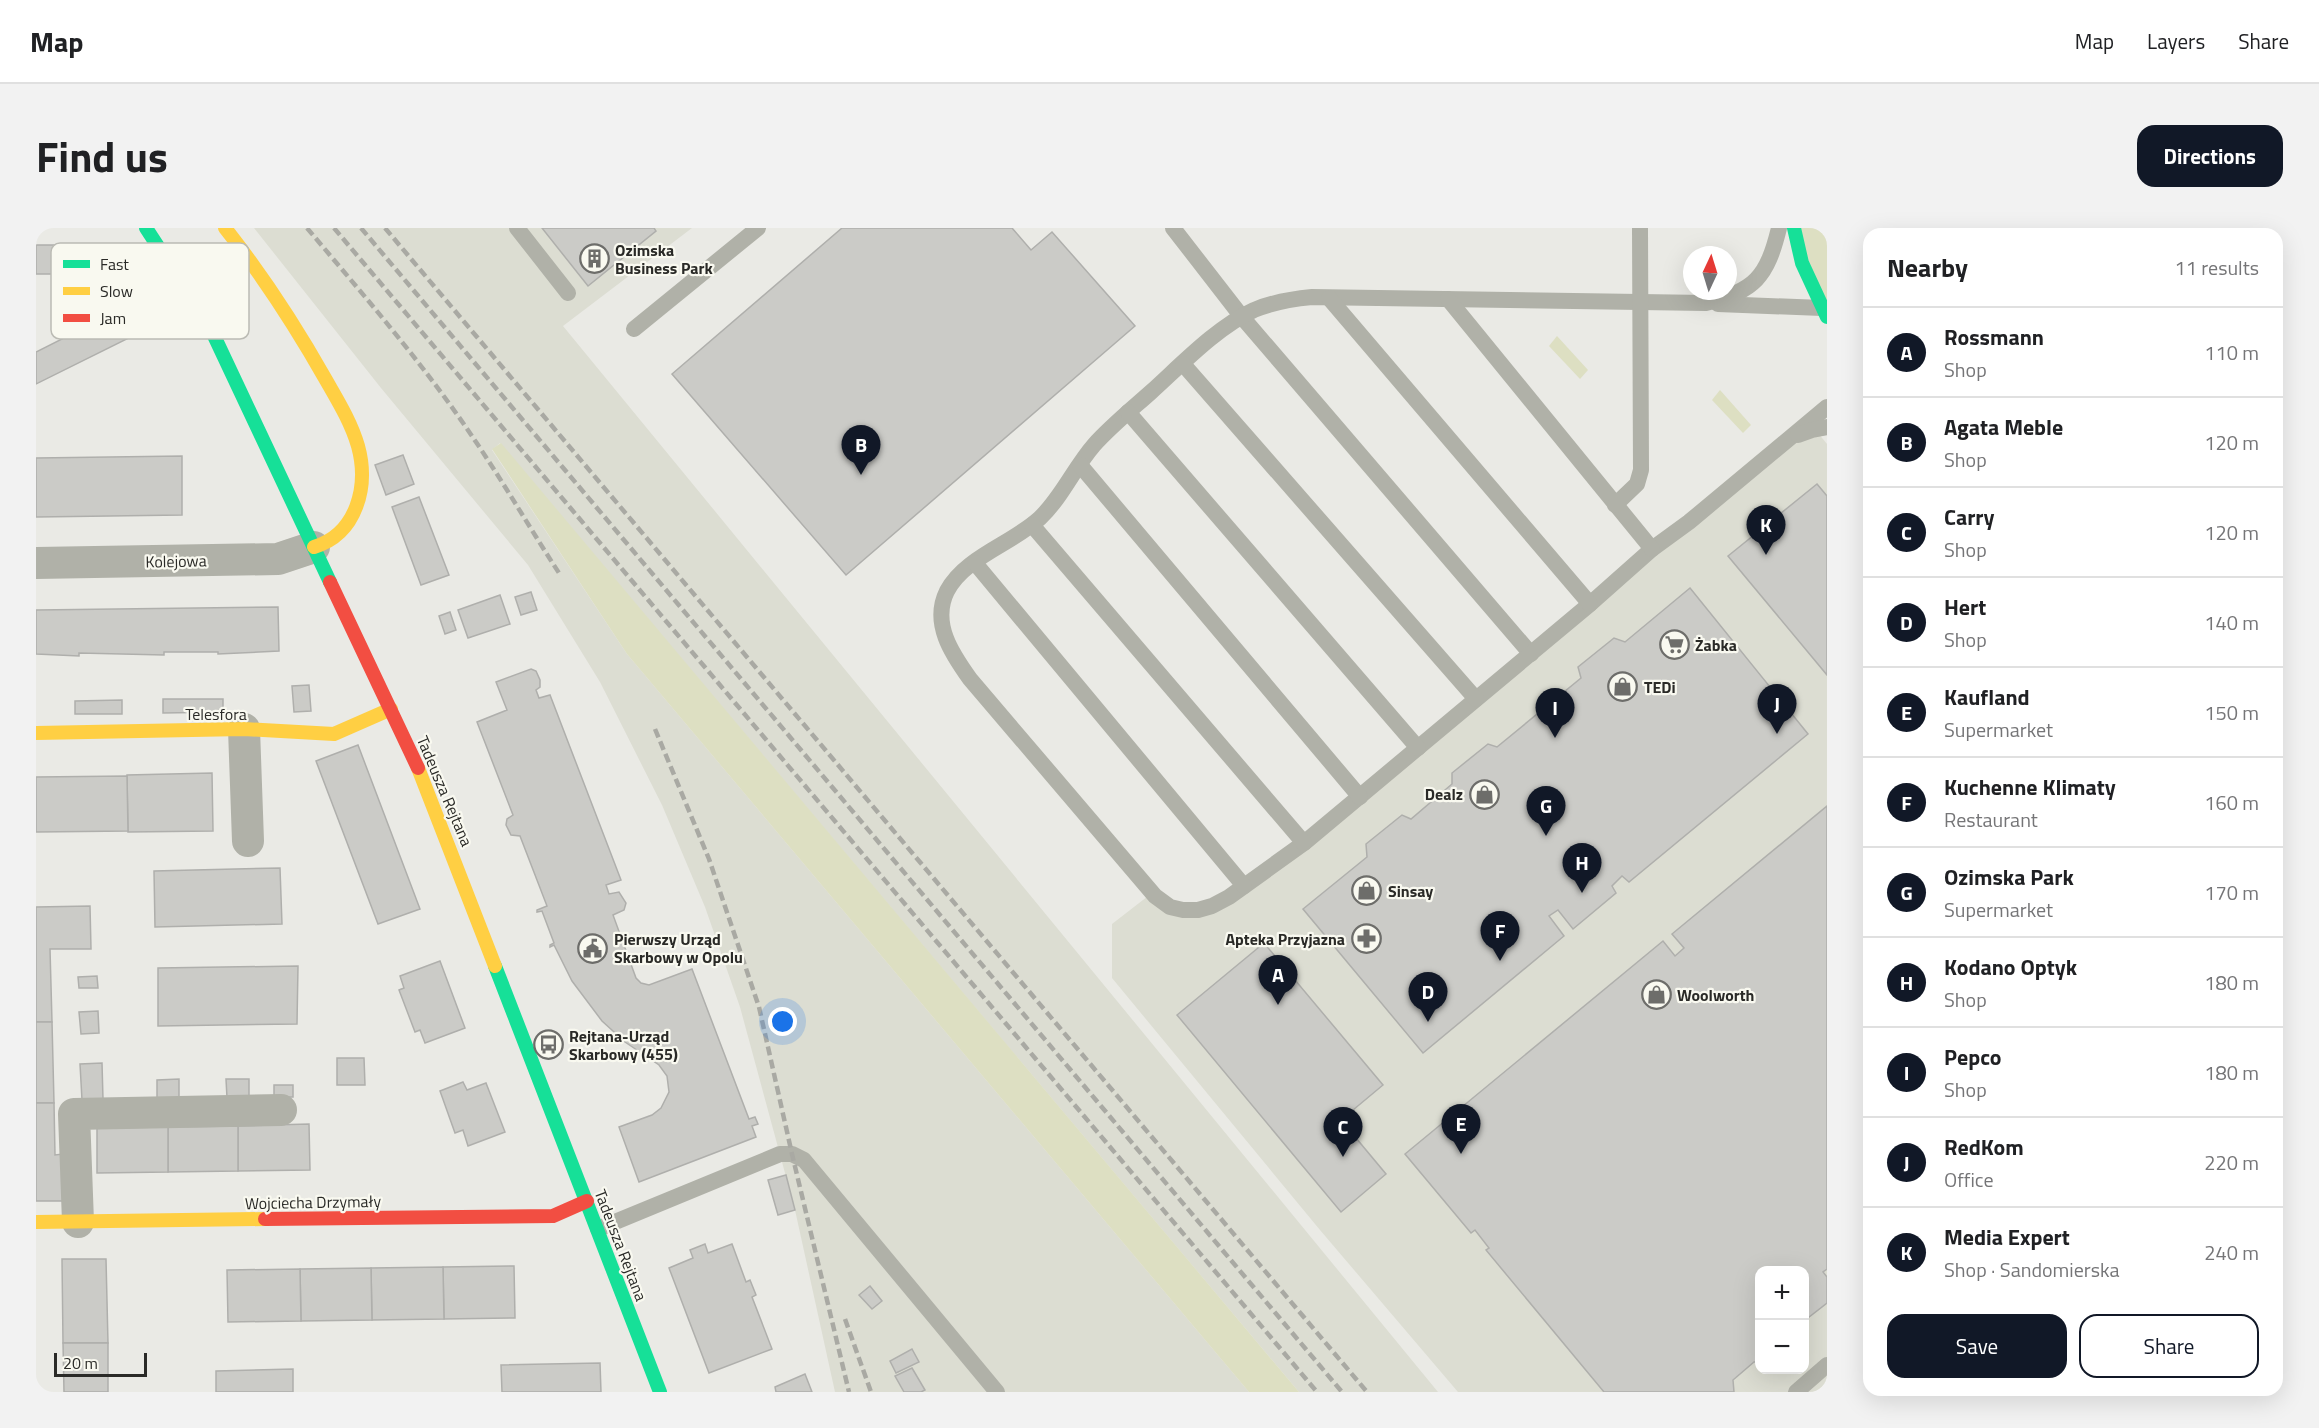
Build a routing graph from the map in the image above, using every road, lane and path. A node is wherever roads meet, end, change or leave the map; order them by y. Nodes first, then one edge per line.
1 (146, 228) edge
2 (225, 228) edge
3 (517, 228) edge
4 (758, 228) edge
5 (1173, 228) edge
6 (1640, 228) edge
7 (1779, 228) edge
8 (1794, 228) edge
9 (156, 243) edge
10 (237, 243) edge
11 (249, 259) edge
12 (568, 293) dead end
13 (1329, 298) junction
14 (1448, 299) junction
15 (1641, 303) junction
16 (1706, 303) junction
17 (1825, 312) edge
18 (1242, 317) junction
19 (634, 329) dead end
20 (216, 339) edge
21 (1183, 364) junction
22 (1827, 407) edge
23 (1128, 412) junction
24 (1827, 428) edge
25 (1789, 439) junction
26 (1080, 465) junction
27 (1615, 505) junction
28 (1032, 525) junction
29 (314, 548) junction
30 (1652, 549) junction
31 (36, 563) edge
32 (975, 563) junction
33 (1590, 604) junction
34 (1531, 654) junction
35 (1476, 699) junction
36 (391, 709) junction
37 (244, 729) junction
38 (36, 733) edge
39 (1418, 748) junction
40 (1360, 797) junction
41 (248, 841) dead end
42 (1304, 843) junction
43 (1244, 886) junction
44 (281, 1110) dead end
45 (587, 1200) junction
46 (78, 1221) junction
47 (36, 1222) edge
48 (598, 1228) junction
49 (1827, 1365) edge
50 (660, 1392) edge
51 (997, 1392) edge
52 (1796, 1392) edge

1 - 9 street, Tadeusza Rejtana
2 - 10 street
3 - 12 lane
4 - 19 lane
5 - 18 lane
6 - 15 lane
7 - 16 lane
8 - 17 street
11 - 29 street
13 - 14 lane
13 - 18 lane
13 - 33 lane
14 - 15 lane
14 - 27 lane
15 - 16 lane
15 - 27 lane
16 - 17 lane
18 - 21 lane
18 - 34 lane
20 - 29 street, Tadeusza Rejtana
21 - 23 lane
21 - 35 lane
22 - 25 lane
23 - 26 lane
23 - 39 lane
24 - 25 lane
25 - 30 lane
26 - 28 lane
26 - 40 lane
27 - 30 lane
28 - 32 lane
28 - 42 lane
29 - 31 street, Kolejowa
29 - 36 street, Tadeusza Rejtana
30 - 33 lane
32 - 43 lane
32 - 43 lane
33 - 34 lane
34 - 35 lane
35 - 39 lane
36 - 37 street, Telesfora
36 - 45 street, Tadeusza Rejtana
37 - 38 street, Telesfora
37 - 41 street
39 - 40 lane
40 - 42 lane
42 - 43 lane
44 - 46 street
45 - 46 street, Wojciecha Drzymały
45 - 48 street, Tadeusza Rejtana
46 - 47 street, Wojciecha Drzymały
48 - 50 street, Tadeusza Rejtana
48 - 51 lane
49 - 52 lane

